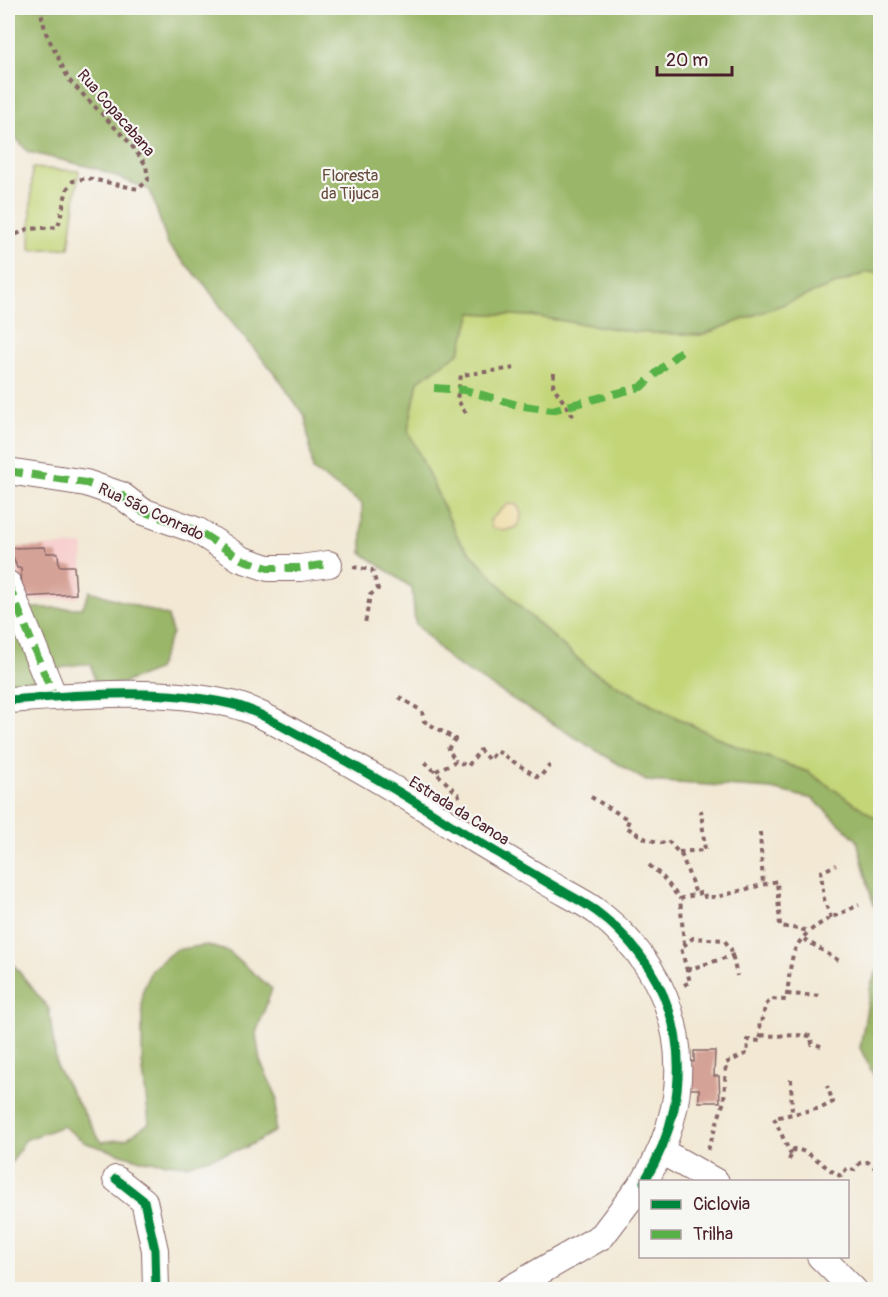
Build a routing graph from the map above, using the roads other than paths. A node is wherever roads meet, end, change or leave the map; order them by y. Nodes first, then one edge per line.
1 (8, 471) edge
2 (329, 564) road end
3 (11, 593) edge
4 (54, 697) junction
5 (8, 700) edge
6 (661, 1151) junction
7 (708, 1176) edge
8 (116, 1179) dead end
9 (645, 1180) edge
10 (639, 1187) edge
11 (821, 1258) edge
12 (156, 1290) edge
13 (508, 1290) edge
14 (854, 1290) edge

1 - 2 street, Rua São Conrado
3 - 4 street
4 - 5 street, Estrada da Canoa
4 - 6 street, Estrada da Canoa
6 - 7 street
6 - 9 street, Estrada da Canoa
8 - 12 street
10 - 13 street
11 - 14 street

